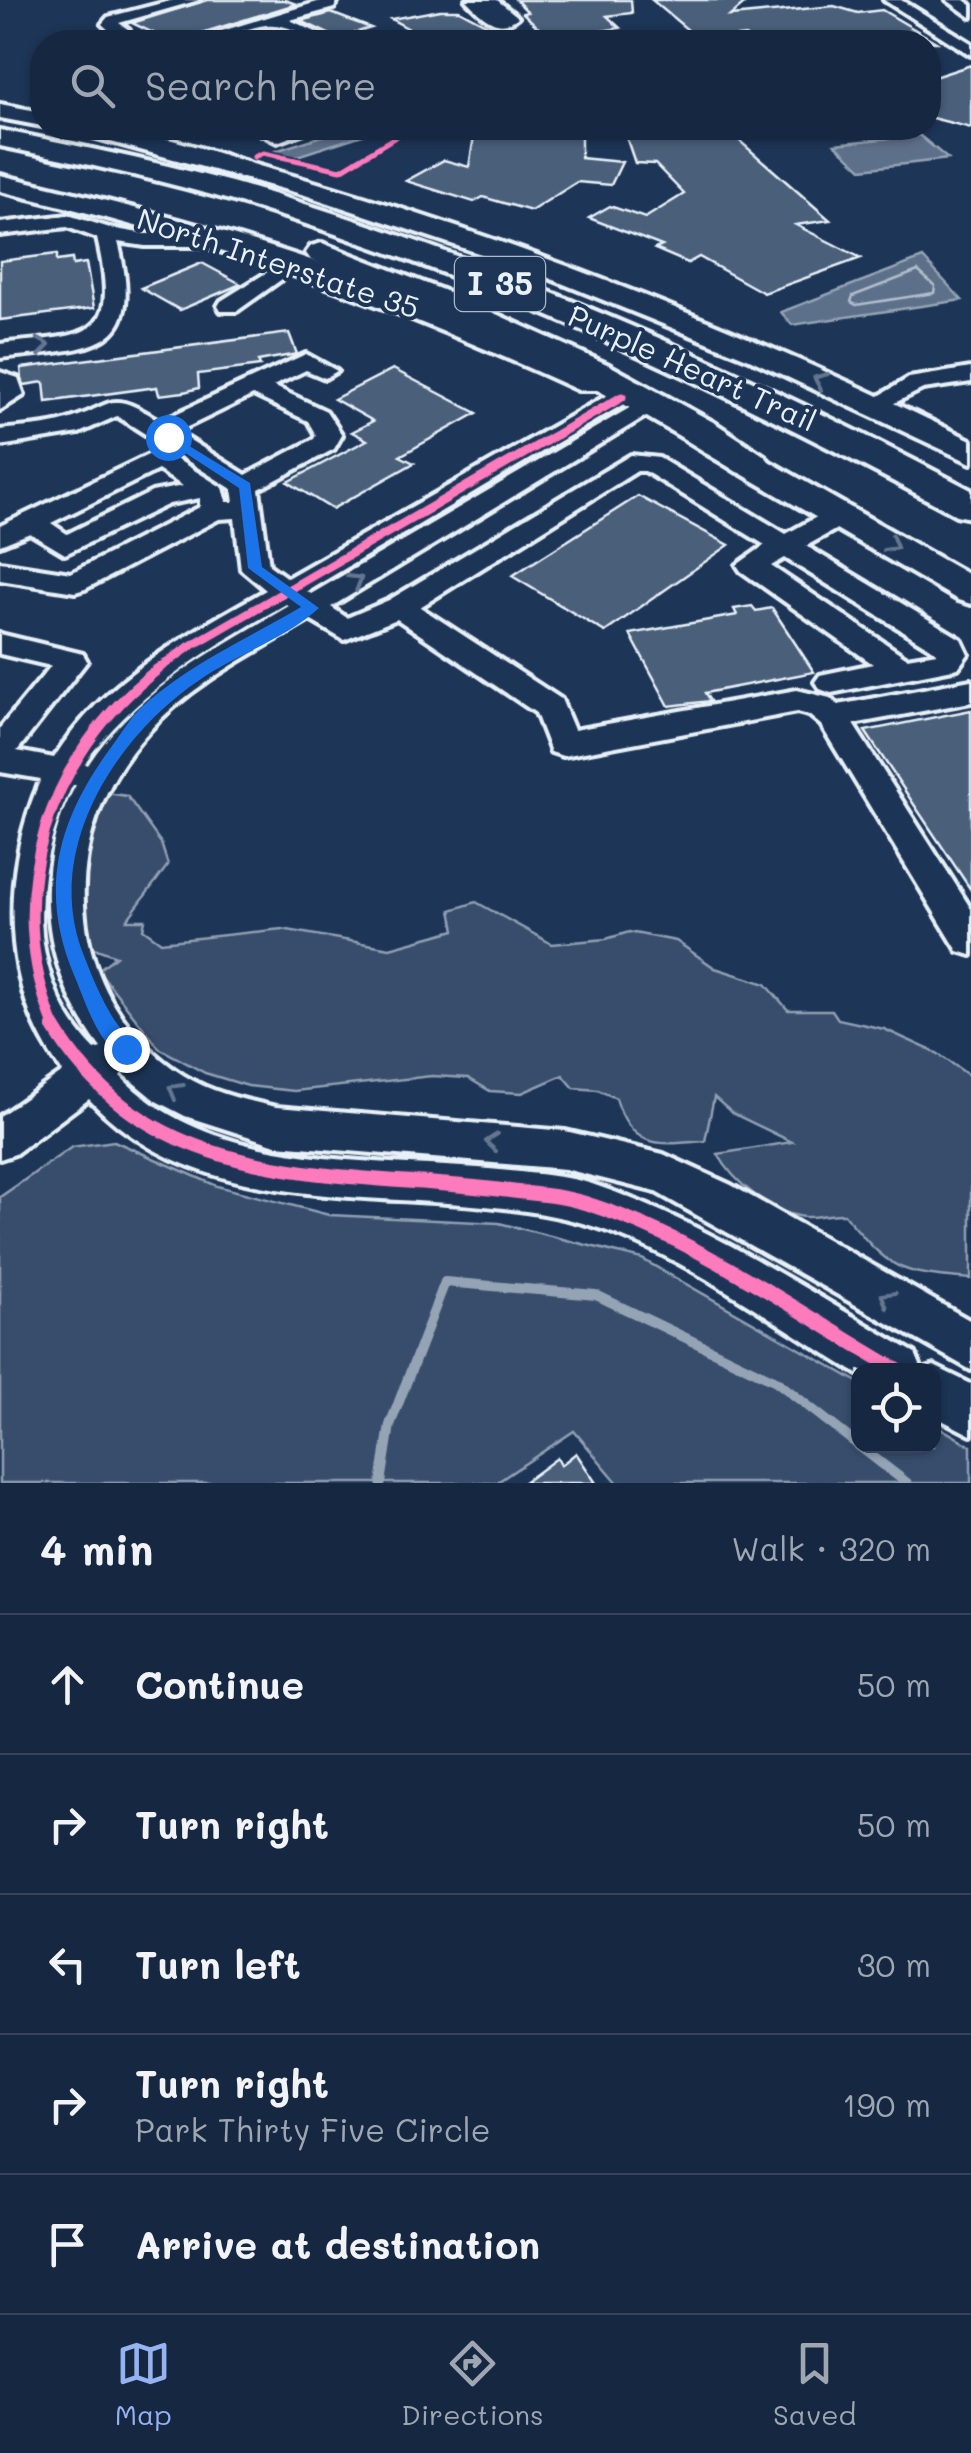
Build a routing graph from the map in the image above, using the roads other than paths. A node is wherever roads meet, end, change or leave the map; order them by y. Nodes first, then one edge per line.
1 (192, 0) edge
2 (330, 0) edge
3 (473, 0) edge
4 (487, 0) edge
5 (890, 0) edge
6 (948, 5) edge
7 (971, 12) edge
8 (276, 20) junction
9 (118, 30) edge
10 (239, 30) edge
11 (301, 30) edge
12 (936, 30) edge
13 (941, 33) edge
14 (971, 33) edge
15 (945, 36) junction
16 (971, 50) edge
17 (0, 111) edge
18 (30, 117) edge
19 (0, 125) edge
20 (30, 131) edge
21 (30, 132) edge
22 (0, 138) edge
23 (62, 140) edge
24 (71, 140) edge
25 (154, 140) edge
26 (0, 160) edge
27 (0, 182) edge
28 (328, 194) junction
29 (0, 207) edge
30 (68, 222) junction
31 (0, 229) edge
32 (106, 234) junction
33 (220, 240) junction
34 (0, 247) edge
35 (292, 263) junction
36 (229, 306) dead end
37 (118, 314) junction
38 (0, 329) edge
39 (0, 351) edge
40 (325, 371) dead end
41 (971, 376) edge
42 (0, 379) edge
43 (253, 386) junction
44 (0, 403) edge
45 (634, 403) junction
46 (876, 404) junction
47 (159, 431) junction
48 (0, 438) edge
49 (971, 453) edge
50 (751, 464) junction
51 (971, 482) edge
52 (201, 492) junction
53 (247, 498) junction
54 (971, 506) edge
55 (840, 515) junction
56 (32, 522) junction
57 (0, 538) edge
58 (788, 544) junction
59 (0, 571) edge
60 (971, 592) edge
61 (300, 600) junction
62 (399, 607) junction
63 (0, 644) edge
64 (902, 669) junction
65 (831, 682) dead end
66 (971, 691) edge
67 (832, 718) junction
68 (0, 750) edge
69 (0, 760) edge
70 (59, 770) junction
71 (98, 777) junction
72 (11, 892) edge
73 (971, 940) edge
74 (126, 1049) junction
75 (89, 1076) junction
76 (0, 1140) edge
77 (565, 1150) junction
78 (554, 1198) junction
79 (971, 1347) edge
80 (886, 1363) edge
81 (941, 1394) edge
82 (971, 1411) edge

1 - 9 street
2 - 8 street
3 - 4 street
5 - 12 street
6 - 7 street
6 - 14 street
8 - 10 street
8 - 11 street
13 - 15 street
14 - 15 street
15 - 16 street
17 - 18 main road
19 - 20 highway
19 - 21 highway, Purple Heart Trail / I 35
22 - 54 highway, Purple Heart Trail / I 35
23 - 51 highway, Purple Heart Trail / I 35
24 - 28 highway
25 - 28 main road
26 - 50 highway
27 - 33 main road, North Interstate 35
46 -> 28 main road
29 - 30 street
30 - 31 street
30 - 32 street
32 - 33 street
32 - 34 street
32 - 37 street
33 - 35 main road, North Interstate 35
35 - 36 street
35 - 45 main road, North Interstate 35
37 - 38 street
39 -> 37 street
40 - 43 street
41 - 46 street
42 - 44 street
43 - 47 street
43 - 53 street
45 - 50 main road, North Interstate 35
45 - 61 street
46 - 49 main road
47 - 48 street
47 - 53 street
50 - 55 main road, North Interstate 35
52 - 53 street
52 - 56 street
52 - 56 street
52 - 59 street
53 - 61 street
55 - 58 street
55 -> 60 main road, North Interstate 35
56 - 57 street
58 - 62 street
58 - 64 street
58 - 64 street
61 - 62 street
61 - 70 street
61 - 71 street
62 - 67 street
63 - 68 street
64 - 65 street
66 - 67 street
67 - 73 street
69 - 70 street
70 - 71 street
70 - 72 street
71 - 74 street
72 - 75 street
74 - 75 street
77 -> 74 street
75 - 76 street
75 - 78 street
77 - 78 street
79 -> 77 street
78 - 80 street
81 - 82 street

